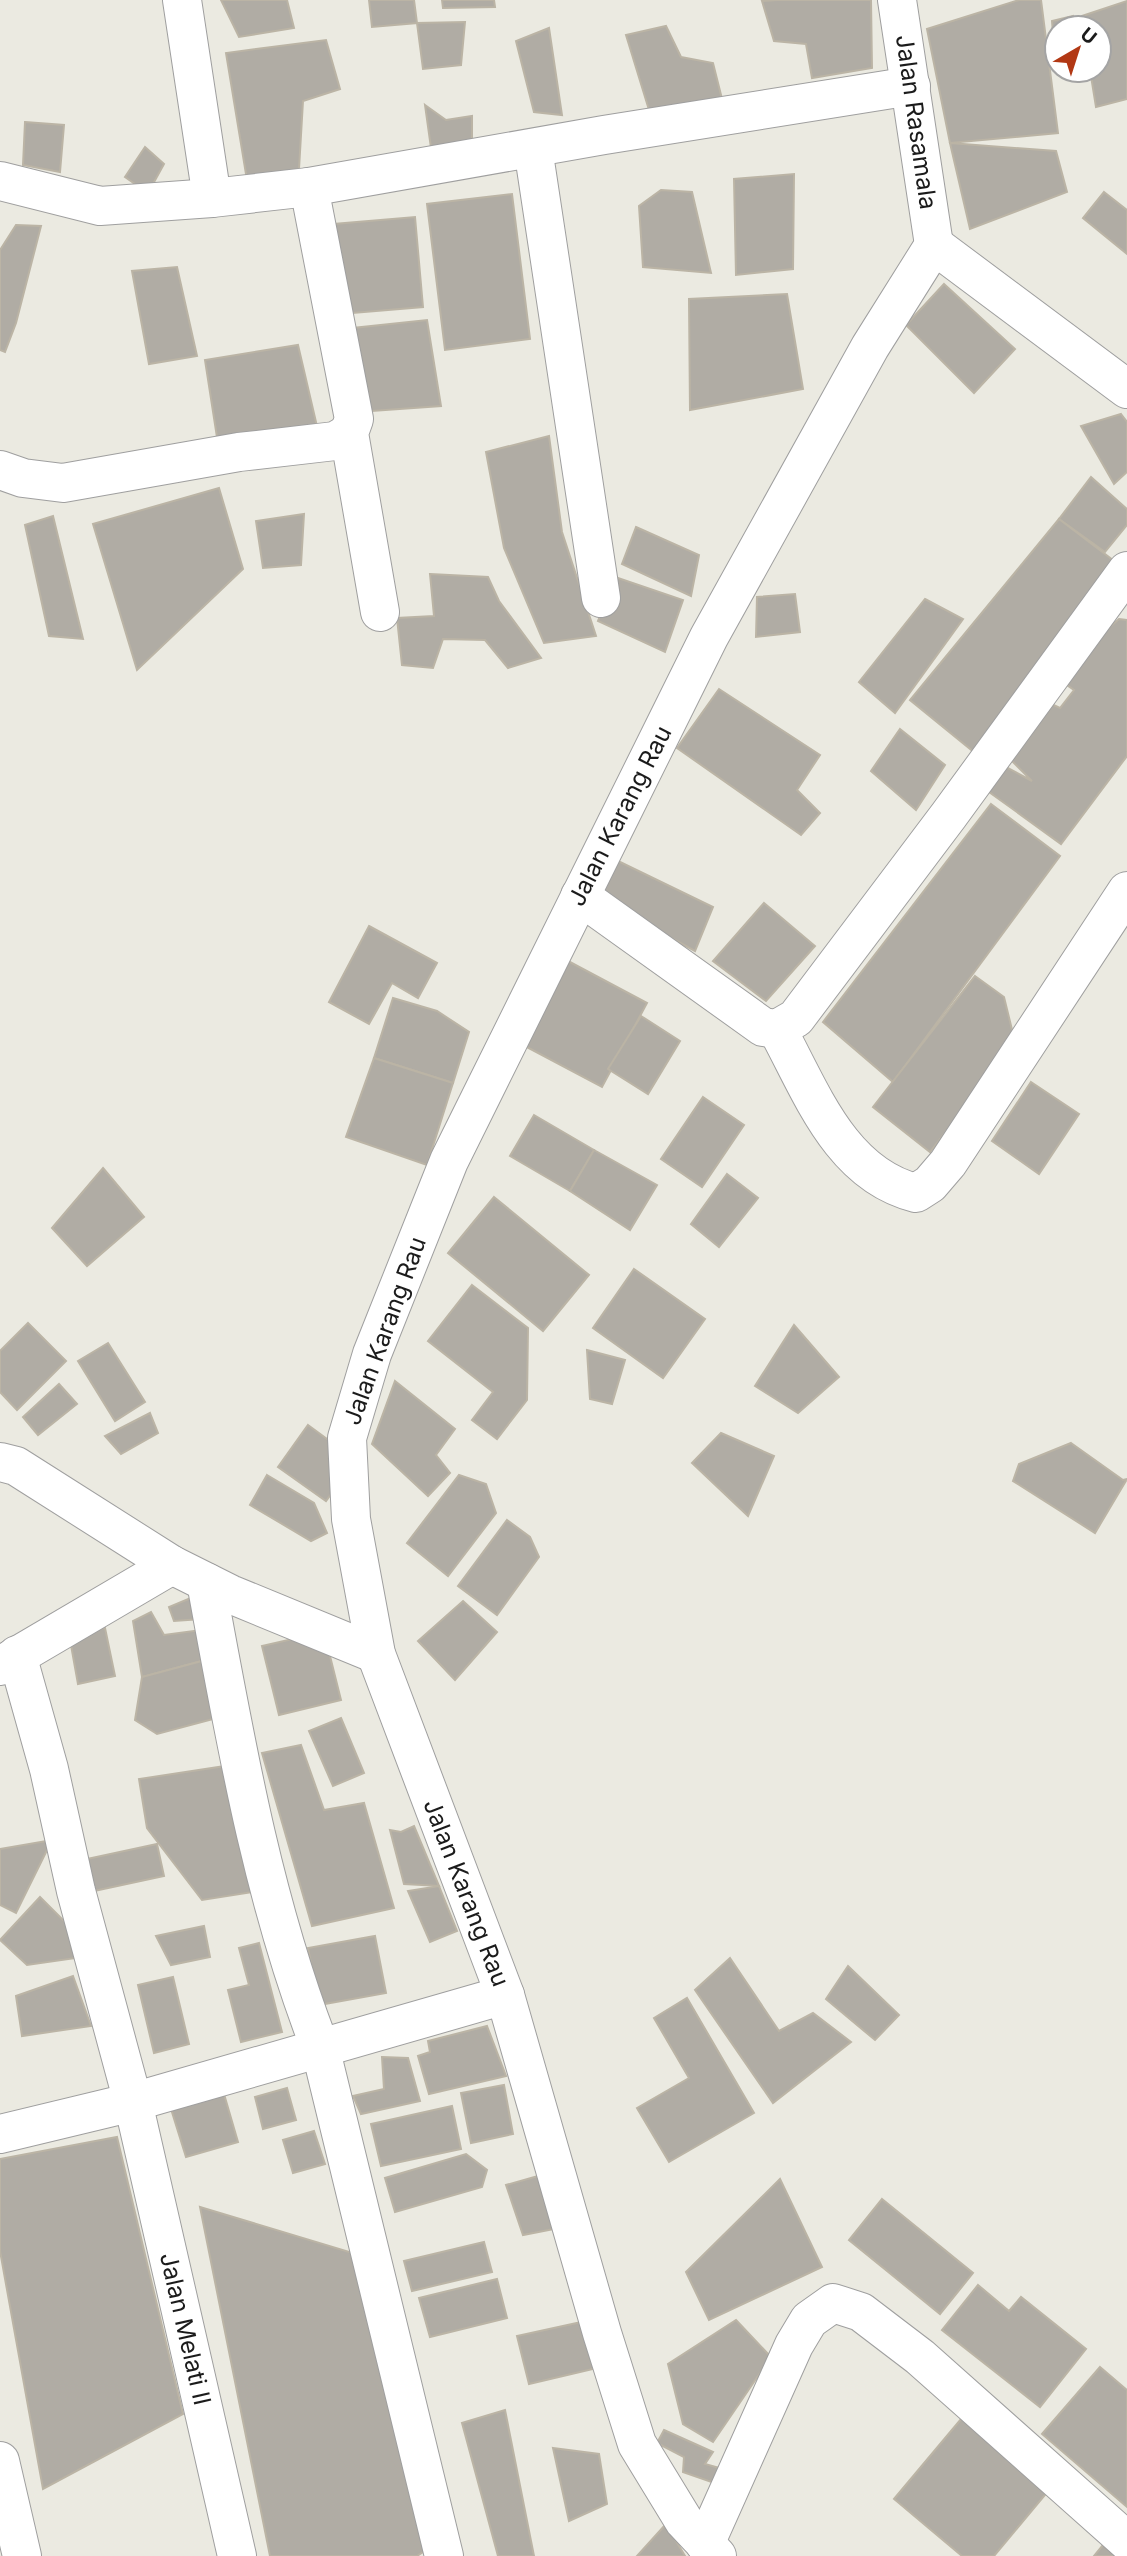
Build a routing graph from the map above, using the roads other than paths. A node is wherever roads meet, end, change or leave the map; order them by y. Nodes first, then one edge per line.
1 (182, 0) edge
2 (897, 0) edge
3 (911, 86) junction
4 (533, 148) junction
5 (0, 181) edge
6 (309, 187) junction
7 (212, 198) junction
8 (934, 244) junction
9 (1127, 389) edge
10 (349, 433) junction
11 (0, 470) edge
12 (1127, 571) edge
13 (601, 598) dead end
14 (380, 612) dead end
15 (1127, 891) edge
16 (580, 896) junction
17 (777, 1029) junction
18 (0, 1462) edge
19 (172, 1565) junction
20 (206, 1582) junction
21 (376, 1654) junction
22 (8, 1660) edge
23 (505, 1995) junction
24 (320, 2047) junction
25 (133, 2102) junction
26 (0, 2134) edge
27 (0, 2461) edge
28 (1127, 2541) edge
29 (711, 2550) edge
30 (22, 2556) edge
31 (237, 2556) edge
32 (444, 2556) edge

1 - 7 street
2 - 3 street, Jalan Rasamala
3 - 4 street
3 - 8 street, Jalan Rasamala
4 - 6 street
4 - 13 street
5 - 7 street
6 - 7 street
6 - 10 street
8 - 9 street
8 - 16 street, Jalan Karang Rau
10 - 11 street
10 - 14 street
12 - 17 street
15 - 17 street
16 - 17 street
16 - 21 street, Jalan Karang Rau
18 - 19 street
19 - 20 street
19 - 22 street
20 - 21 street
20 - 24 street
21 - 23 street, Jalan Karang Rau
22 - 25 street, Jalan Melati II
23 - 24 street
23 - 29 street, Jalan Karang Rau
24 - 25 street
24 - 32 street
25 - 26 street
25 - 31 street, Jalan Melati II
27 - 30 street
28 - 29 street

